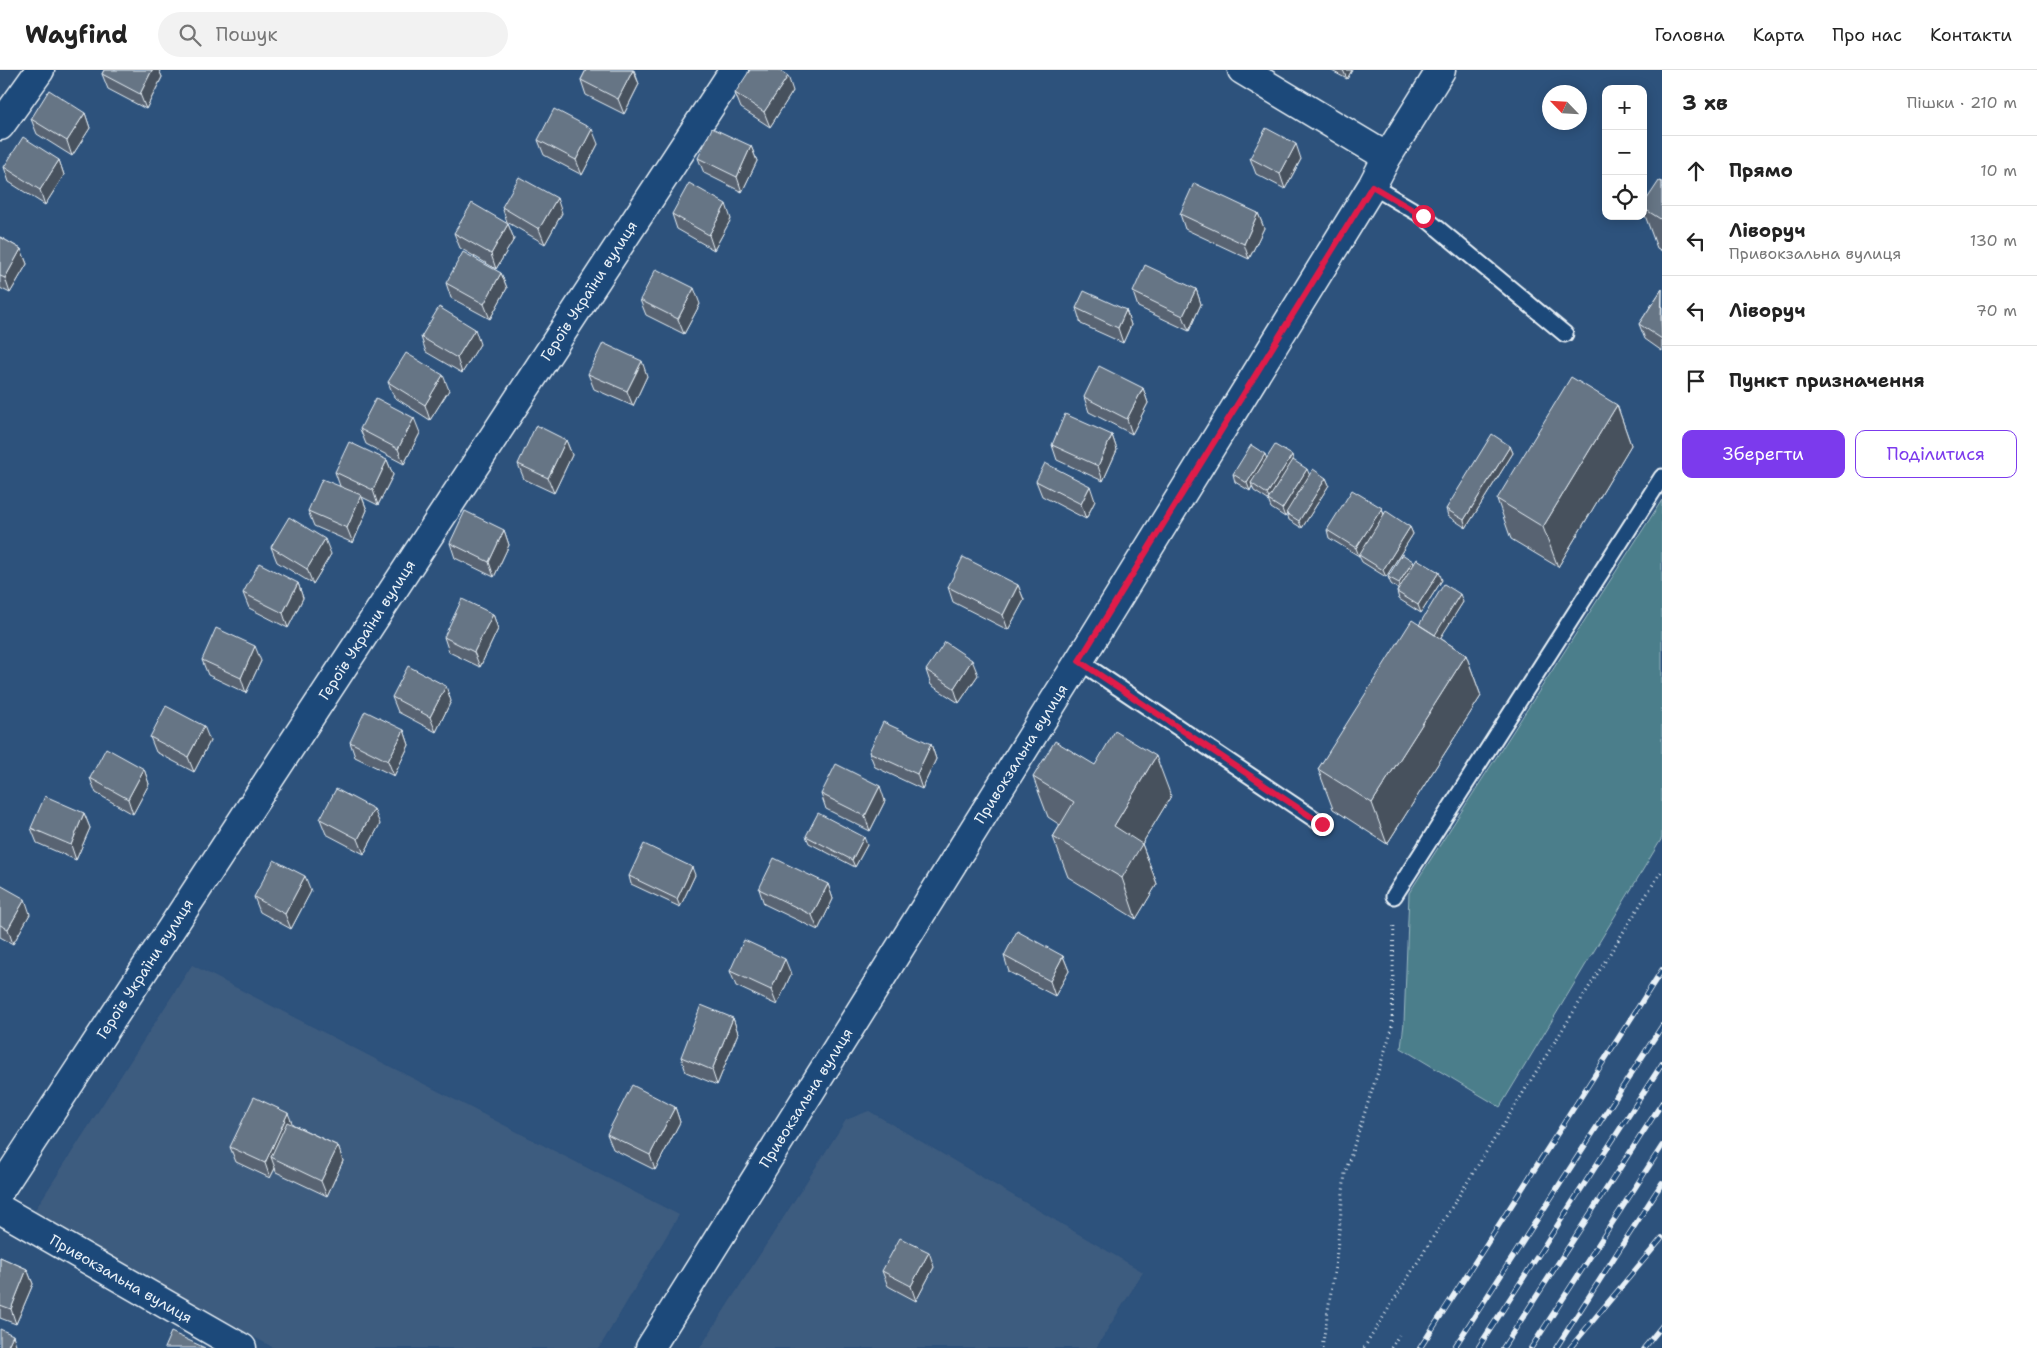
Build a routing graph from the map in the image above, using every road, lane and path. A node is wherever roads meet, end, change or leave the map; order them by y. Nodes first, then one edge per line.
1 (40, 70) edge
2 (734, 70) edge
3 (1242, 70) edge
4 (1441, 70) edge
5 (0, 126) edge
6 (1387, 157) junction
7 (1372, 186) junction
8 (1565, 334) dead end
9 (1662, 477) edge
10 (1079, 661) junction
11 (1322, 824) dead end
12 (1662, 870) edge
13 (1394, 896) joint
14 (0, 1190) edge
15 (0, 1209) edge
16 (1399, 1336) dead end
17 (242, 1348) edge
18 (650, 1348) edge
19 (1322, 1348) edge
20 (1364, 1348) edge
21 (1391, 1348) edge

1 - 5 street
2 - 14 street, Героїв України вулиця
3 - 6 street
4 - 6 street, Привокзальна вулиця
6 - 7 street, Привокзальна вулиця
7 - 8 lane
7 - 10 street, Привокзальна вулиця
9 - 13 lane
10 - 11 lane
10 - 18 street, Привокзальна вулиця
12 - 20 path
13 - 19 path
15 - 17 street, Привокзальна вулиця
16 - 21 path

